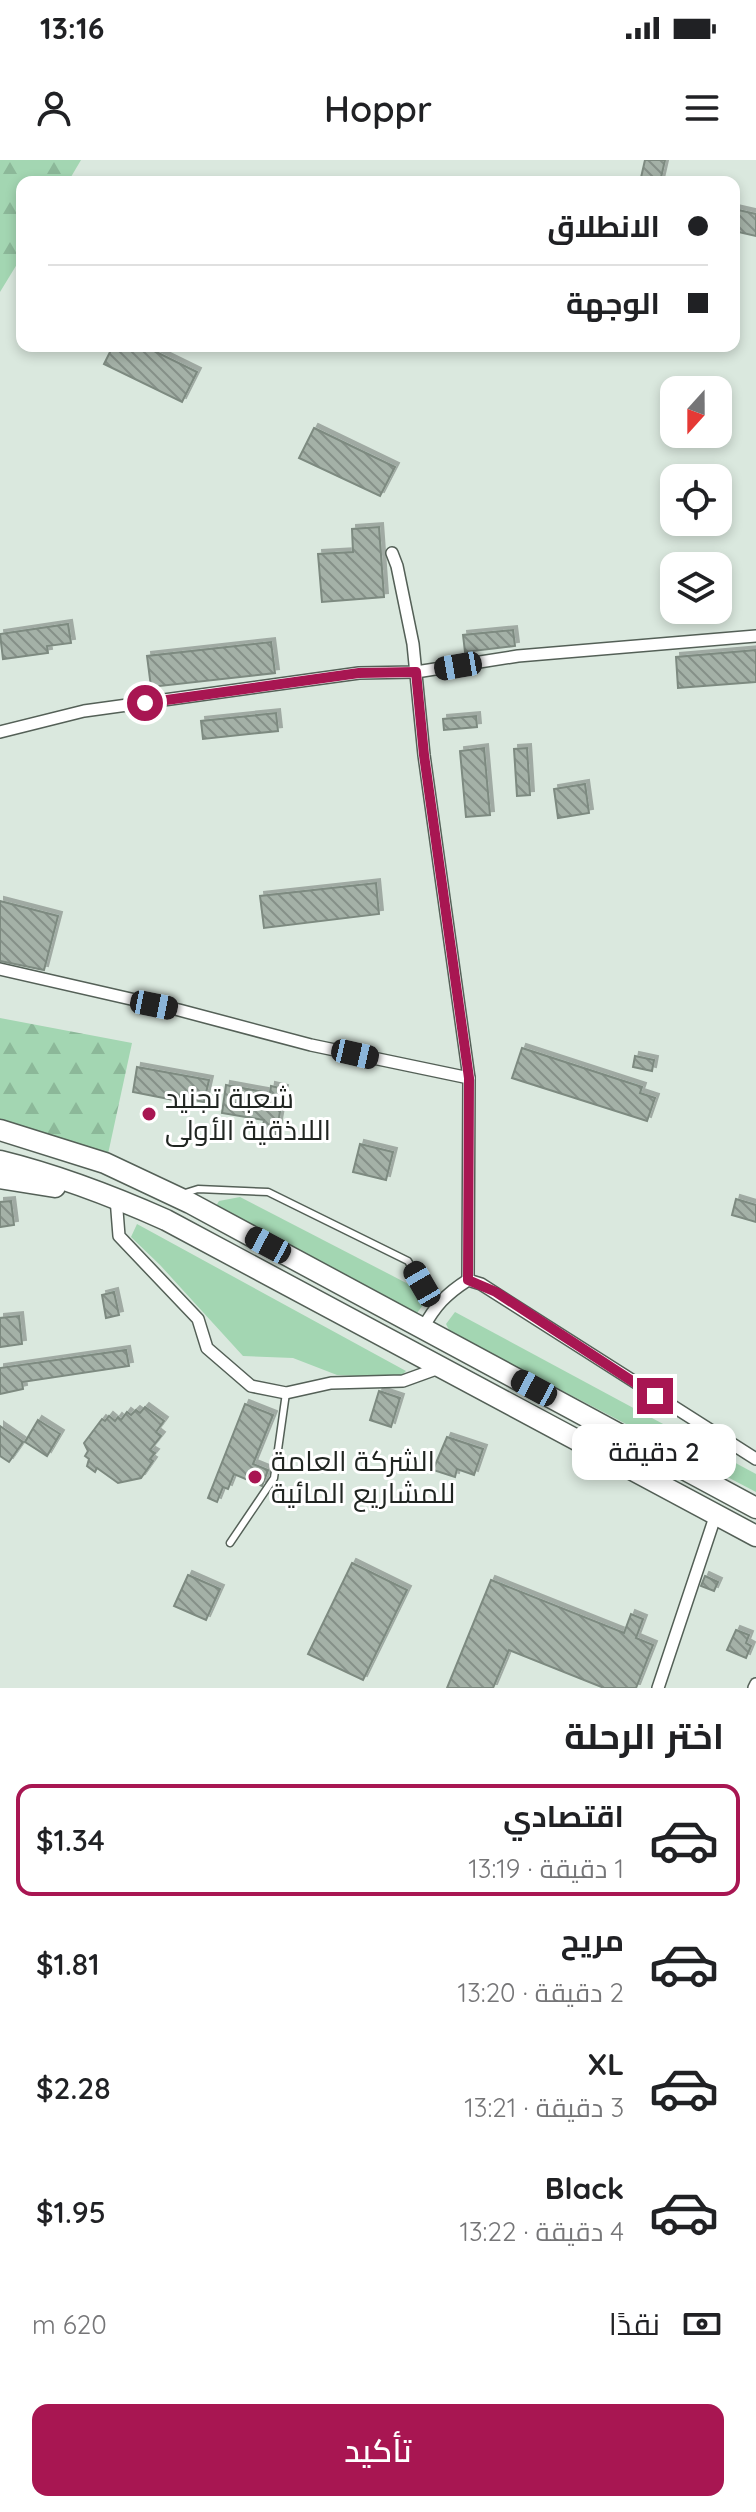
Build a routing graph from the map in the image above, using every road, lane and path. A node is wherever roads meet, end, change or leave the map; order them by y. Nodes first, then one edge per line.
1 (392, 553) dead end
2 (756, 636) edge
3 (416, 672) junction
4 (0, 732) edge
5 (0, 969) edge
6 (469, 1078) junction
7 (2, 1130) edge
8 (0, 1161) edge
9 (0, 1178) edge
10 (176, 1196) junction
11 (116, 1198) junction
12 (468, 1280) junction
13 (435, 1307) junction
14 (423, 1328) junction
15 (439, 1368) junction
16 (286, 1393) junction
17 (756, 1459) edge
18 (756, 1508) edge
19 (716, 1514) junction
20 (756, 1536) edge
21 (230, 1543) dead end
22 (658, 1688) edge

1 - 3 street
2 - 3 street
3 - 4 street
3 - 6 street
5 - 6 street
6 - 12 street
7 - 10 highway
8 - 11 highway
9 - 11 highway
10 - 13 lane
10 - 14 highway
11 - 15 highway
11 - 16 street
12 - 13 street
12 - 17 street
13 - 14 street
14 - 18 highway
15 - 16 street
15 - 19 highway
16 - 21 lane
19 - 20 highway
19 - 22 street

